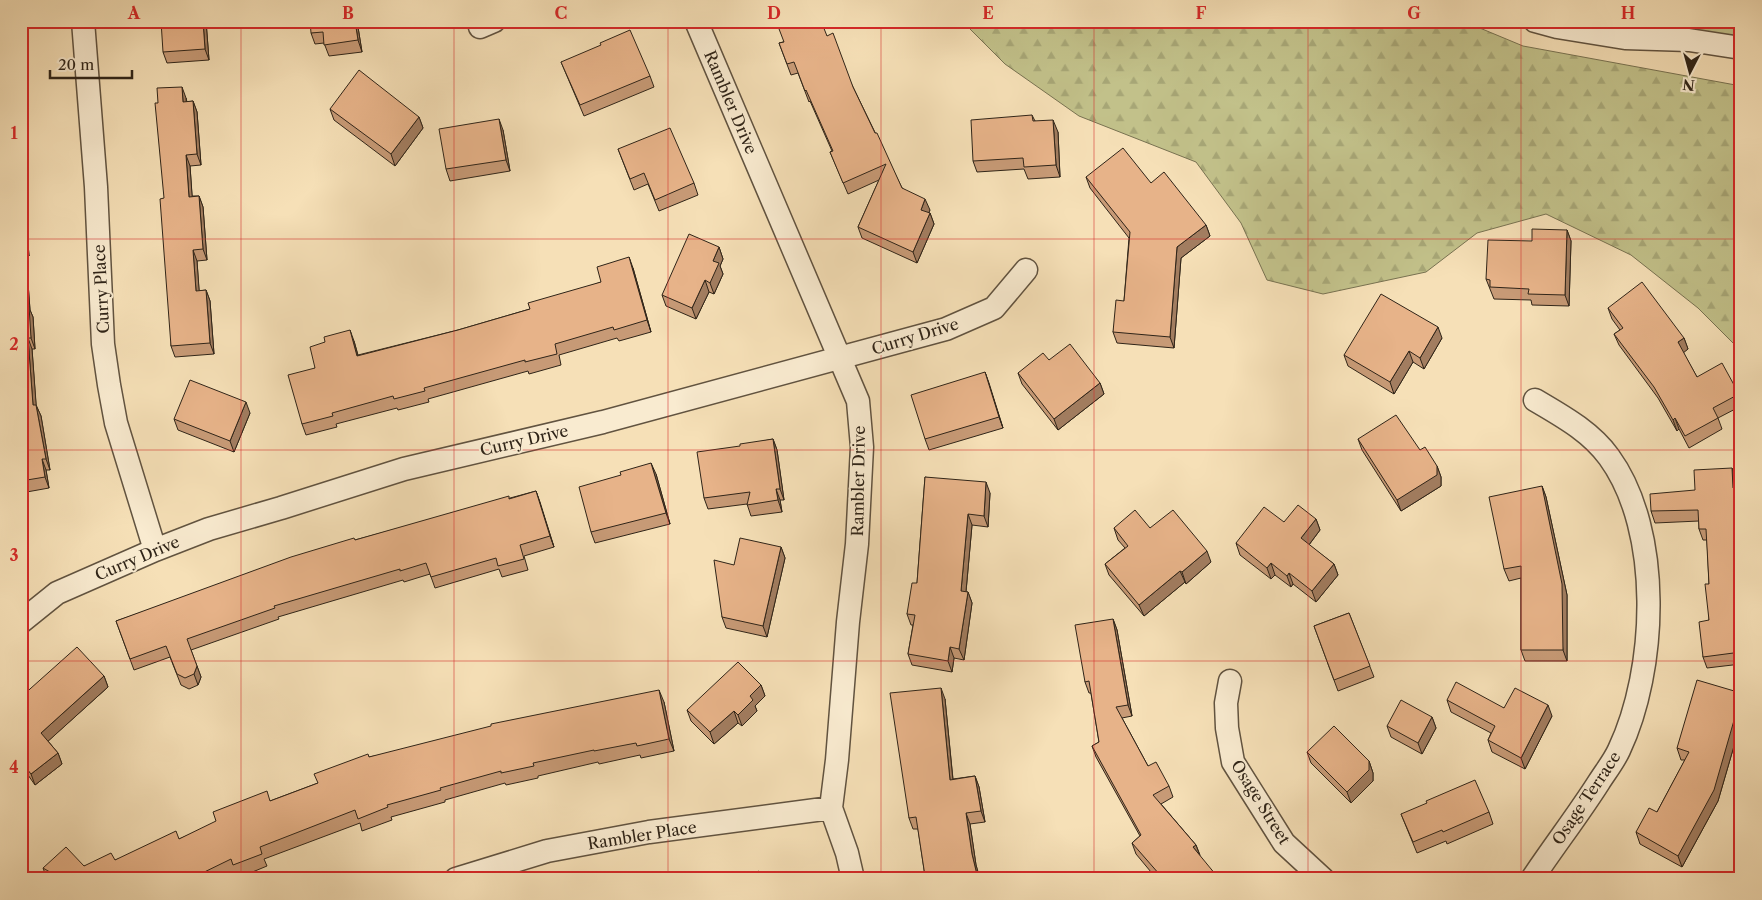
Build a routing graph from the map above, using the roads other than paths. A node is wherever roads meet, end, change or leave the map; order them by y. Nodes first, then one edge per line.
1 (83, 21) edge
2 (696, 21) edge
3 (1535, 21) edge
4 (1741, 48) edge
5 (1026, 270) dead end
6 (839, 357) junction
7 (1535, 400) dead end
8 (155, 550) junction
9 (21, 622) edge
10 (1230, 681) dead end
11 (831, 808) junction
12 (456, 879) edge
13 (853, 879) edge
14 (1324, 879) edge
15 (1532, 879) edge

1 - 8 street, Curry Place
2 - 6 street, Rambler Drive
3 - 4 street
5 - 6 street, Curry Drive
6 - 8 street, Curry Drive
6 - 11 street, Rambler Drive
7 - 15 street, Osage Terrace
8 - 9 street, Curry Drive
10 - 14 street, Osage Street
11 - 12 street, Rambler Place
11 - 13 street, Rambler Drive

